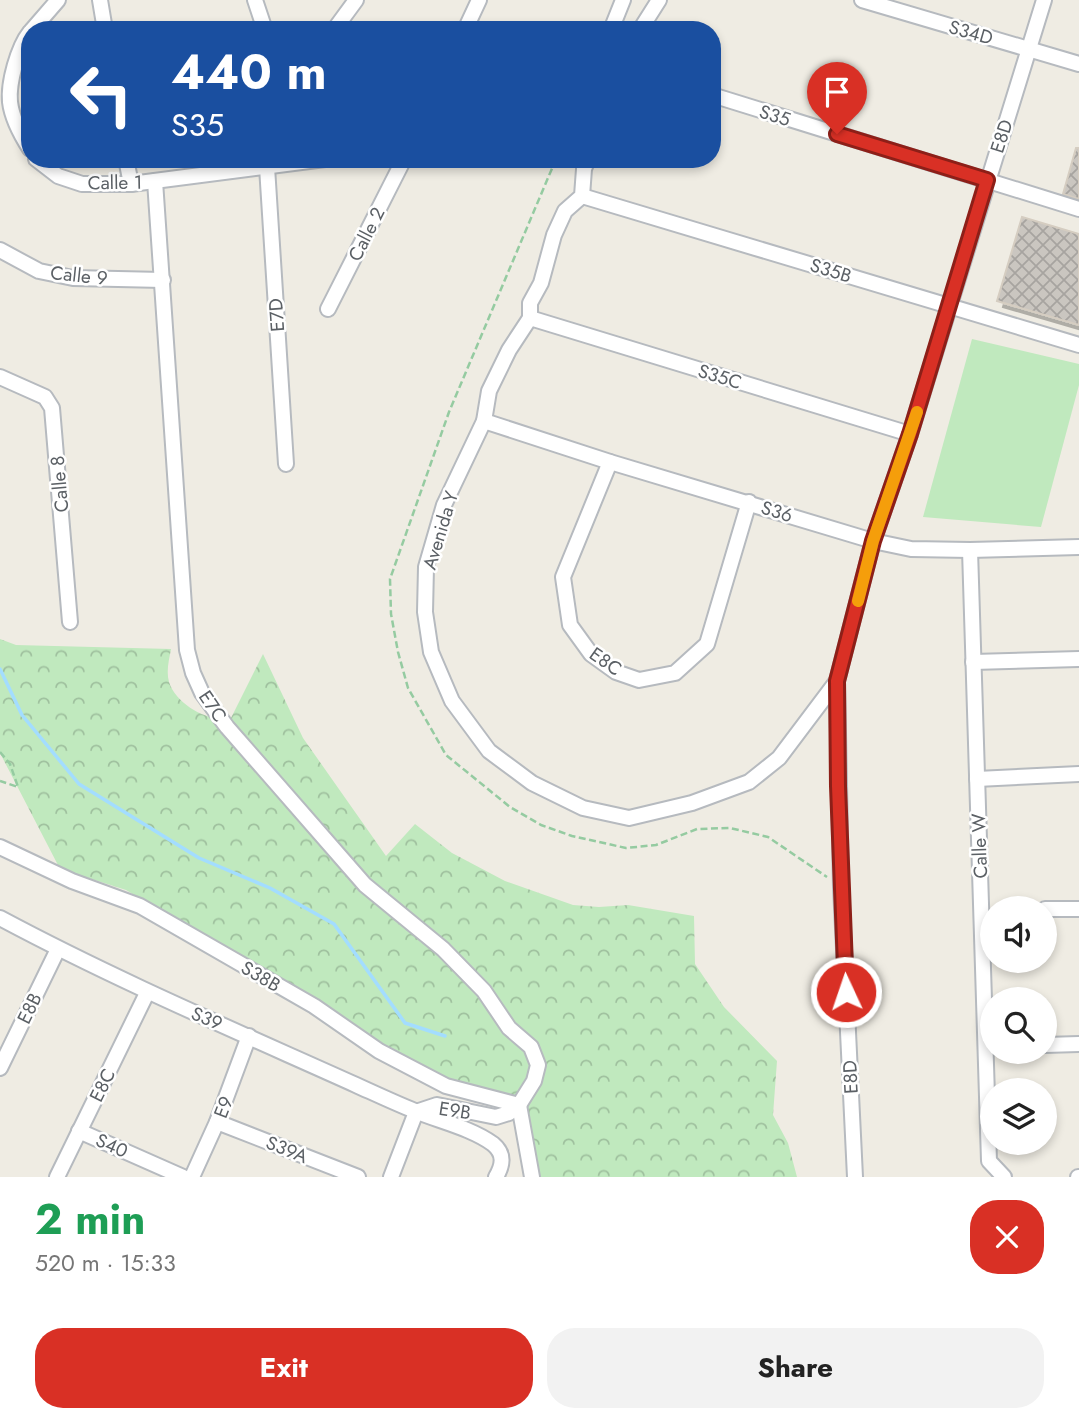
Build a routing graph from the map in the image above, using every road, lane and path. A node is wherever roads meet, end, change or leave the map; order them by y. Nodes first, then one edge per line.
1 (58, 0) edge
2 (100, 0) edge
3 (256, 0) edge
4 (356, 0) edge
5 (479, 0) edge
6 (623, 0) edge
7 (659, 0) edge
8 (862, 0) edge
9 (1044, 0) edge
10 (40, 21) edge
11 (104, 21) edge
12 (262, 21) edge
13 (341, 21) edge
14 (469, 21) edge
15 (615, 21) edge
16 (646, 21) edge
17 (21, 48) edge
18 (1030, 49) junction
19 (1079, 64) edge
20 (721, 98) edge
21 (21, 133) edge
22 (48, 168) edge
23 (128, 168) edge
24 (259, 168) edge
25 (267, 168) edge
26 (399, 168) edge
27 (552, 168) edge
28 (584, 168) edge
29 (987, 180) junction
30 (155, 181) junction
31 (131, 184) junction
32 (582, 196) junction
33 (1079, 209) edge
34 (0, 250) edge
35 (163, 280) junction
36 (949, 306) junction
37 (328, 309) dead end
38 (530, 318) junction
39 (1079, 345) edge
40 (0, 377) edge
41 (484, 421) junction
42 (910, 434) junction
43 (610, 461) junction
44 (286, 464) dead end
45 (750, 502) junction
46 (873, 541) junction
47 (1079, 547) edge
48 (970, 550) junction
49 (70, 622) dead end
50 (1079, 659) edge
51 (973, 662) junction
52 (837, 681) junction
53 (0, 752) edge
54 (1079, 774) edge
55 (977, 779) junction
56 (0, 781) edge
57 (0, 847) edge
58 (841, 887) junction
59 (986, 896) edge
60 (1057, 909) edge
61 (1079, 909) edge
62 (0, 918) edge
63 (58, 949) junction
64 (147, 993) junction
65 (249, 1035) junction
66 (1079, 1044) edge
67 (1057, 1045) edge
68 (989, 1064) edge
69 (0, 1068) edge
70 (519, 1105) junction
71 (416, 1112) junction
72 (217, 1122) junction
73 (79, 1131) junction
74 (57, 1177) edge
75 (183, 1177) edge
76 (192, 1177) edge
77 (358, 1177) edge
78 (391, 1177) edge
79 (496, 1177) edge
80 (532, 1177) edge
81 (856, 1177) edge
82 (1004, 1177) edge

1 - 10 street
2 - 11 street
3 - 12 street
4 - 13 street
5 - 14 street
6 - 15 street
7 - 16 street
8 - 18 street, S34D
9 - 18 street, E8D
17 - 21 street
18 - 19 street, S34D
18 - 29 street, E8D
20 - 29 street, S35
22 - 31 street, Calle 1
23 - 31 street
24 - 30 street, Calle 1
25 - 44 street, E7D
26 - 37 street, Calle 2
27 - 58 path
28 - 32 street
29 - 33 street, S35
29 - 36 street, E8D
30 - 31 street, Calle 1
30 - 35 street, E7C
32 - 36 street, S35B
32 - 38 street, Avenida Y
34 - 35 street, Calle 9
35 - 70 street, E7C
36 - 39 street, S35B
36 - 42 street, E8D
38 - 41 street, Avenida Y
38 - 42 street, S35C
40 - 49 street, Calle 8
41 - 43 street, S36
41 - 52 street, Avenida Y
42 - 46 street, E8D
43 - 45 street, S36
43 - 45 street, E8C
45 - 46 street, S36
46 - 48 street, S36
46 - 52 street, E8D
47 - 48 street, S36
48 - 51 street, Calle W
50 - 51 street
51 - 55 street, Calle W
52 - 58 street, E8D
53 - 56 path
54 - 55 street
55 - 59 street, Calle W
57 - 70 street, S38B
58 - 81 street, E8D
60 - 61 street
62 - 63 street, S39
63 - 64 street, S39
63 - 69 street, E8B
64 - 65 street, S39
64 - 73 street, E8C
65 - 71 street, S39
65 - 72 street, E9
66 - 67 street
68 - 82 street, Calle W
70 - 71 street, E9B
70 - 80 street
71 - 78 street, E9B
71 - 79 street, S39
72 - 76 street, E9
72 - 77 street, S39A
73 - 74 street, E8C
73 - 75 street, S40

